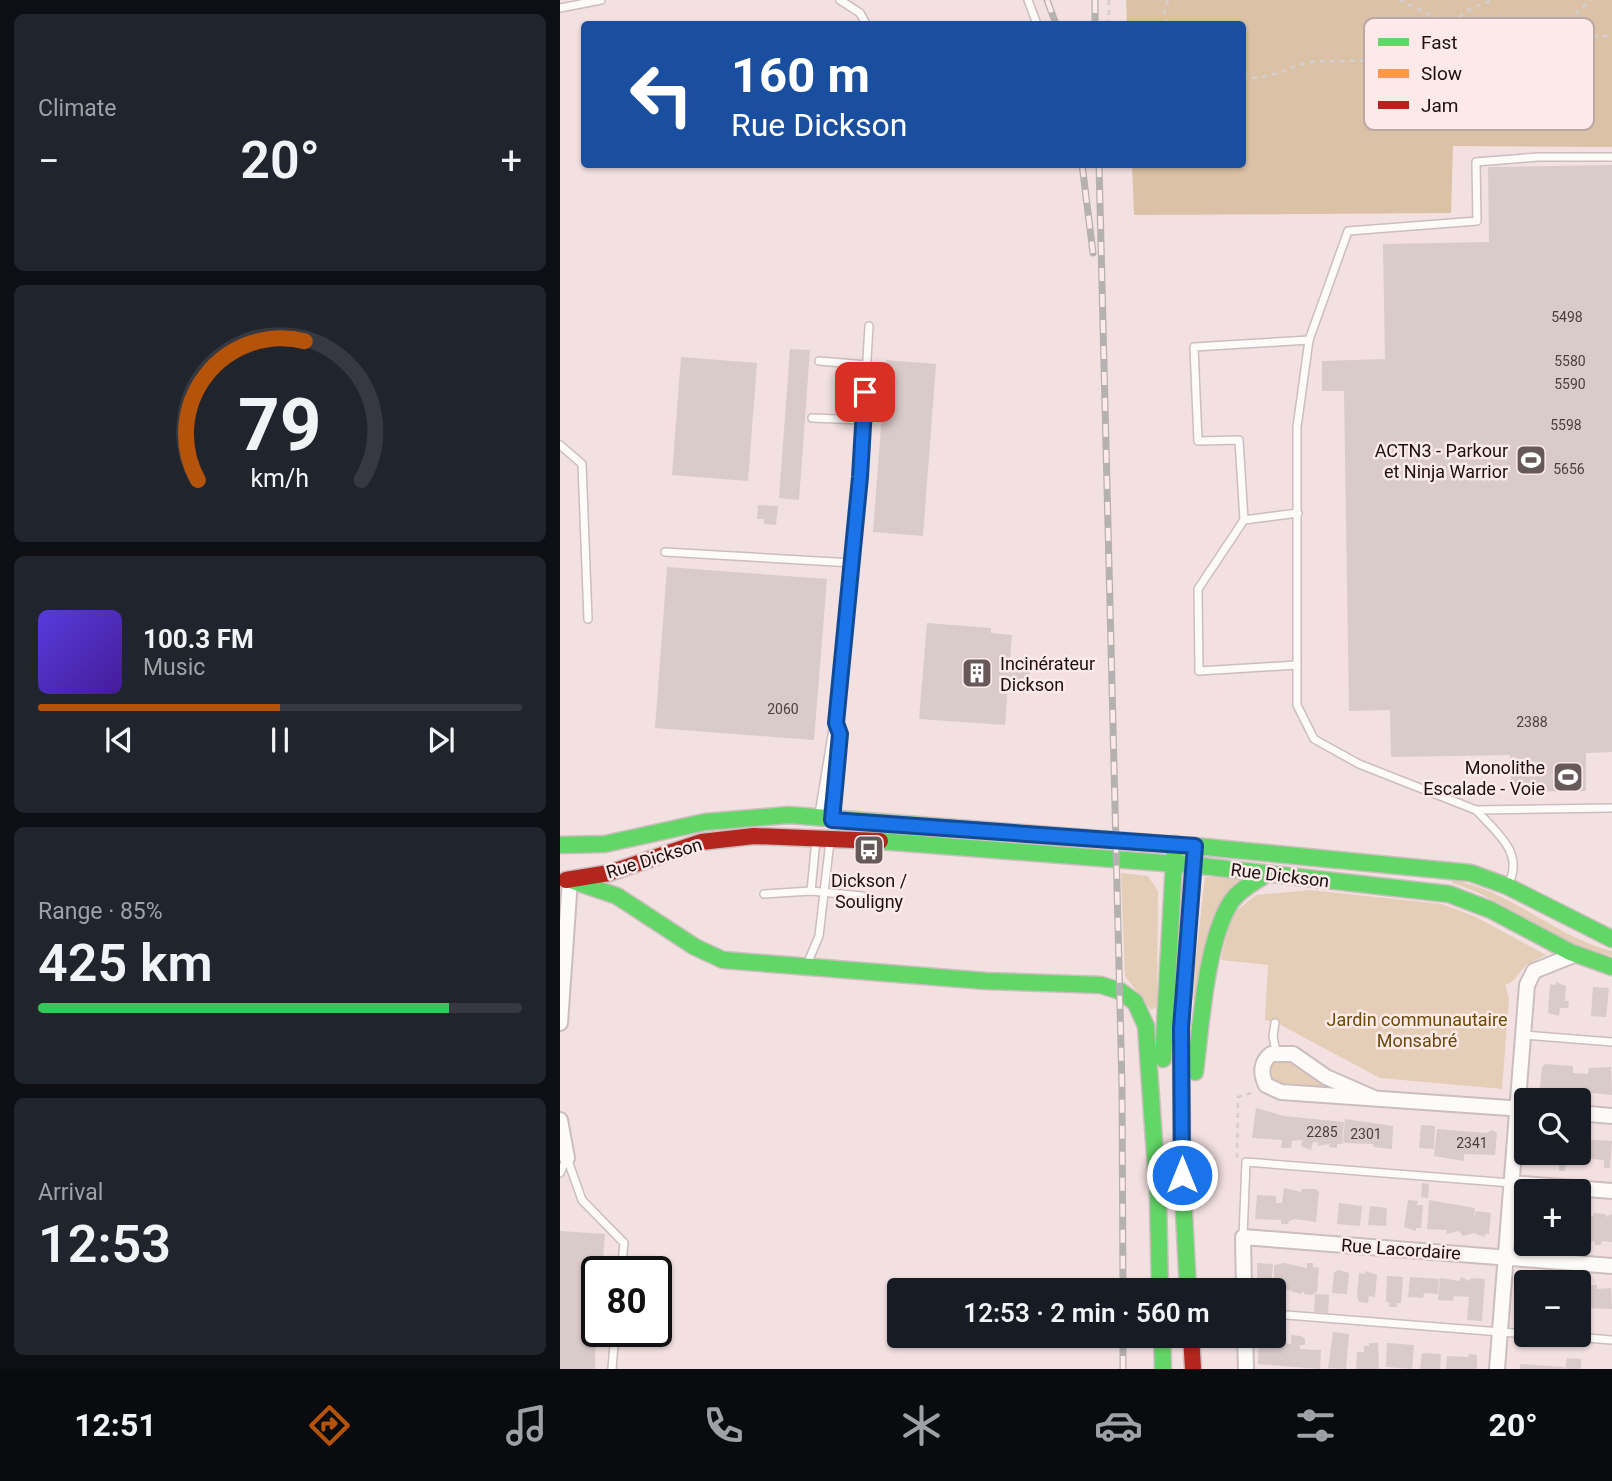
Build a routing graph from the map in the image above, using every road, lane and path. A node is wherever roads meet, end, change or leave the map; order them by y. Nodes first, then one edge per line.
1 (601, 0) edge
2 (1028, 0) edge
3 (1109, 0) edge
4 (1168, 0) edge
5 (1399, 0) edge
6 (1495, 0) edge
7 (1591, 0) edge
8 (844, 1) edge
9 (560, 8) edge
10 (1434, 18) edge
11 (1457, 18) edge
12 (1571, 18) edge
13 (864, 21) edge
14 (1036, 21) edge
15 (1109, 21) edge
16 (1166, 21) edge
17 (1594, 35) edge
18 (1612, 36) edge
19 (1364, 60) edge
20 (1246, 78) edge
21 (1612, 157) edge
22 (869, 326) dead end
23 (1309, 340) junction
24 (819, 361) dead end
25 (867, 365) junction
26 (812, 418) dead end
27 (864, 420) junction
28 (560, 445) edge
29 (1298, 513) junction
30 (1244, 520) junction
31 (665, 552) dead end
32 (853, 563) junction
33 (588, 619) dead end
34 (1297, 665) junction
35 (836, 723) junction
36 (1612, 808) edge
37 (1476, 810) junction
38 (825, 819) junction
39 (725, 820) junction
40 (823, 838) junction
41 (560, 845) edge
42 (1175, 845) junction
43 (1195, 846) junction
44 (1174, 864) junction
45 (1193, 865) junction
46 (1265, 875) junction
47 (565, 880) edge
48 (1507, 886) junction
49 (811, 891) junction
50 (824, 892) junction
51 (764, 894) dead end
52 (862, 896) dead end
53 (1187, 937) dead end
54 (1612, 939) edge
55 (1574, 955) junction
56 (1612, 967) edge
57 (803, 968) junction
58 (1184, 976) dead end
59 (560, 1023) edge
60 (1275, 1023) dead end
61 (1522, 1035) junction
62 (1612, 1042) edge
63 (1276, 1052) junction
64 (1521, 1088) edge
65 (1374, 1098) junction
66 (1514, 1108) edge
67 (1591, 1115) edge
68 (1612, 1116) edge
69 (560, 1119) edge
70 (568, 1158) junction
71 (1514, 1161) edge
72 (1156, 1169) junction
73 (560, 1173) edge
74 (1182, 1175) junction
75 (1511, 1183) junction
76 (1612, 1191) edge
77 (1243, 1237) junction
78 (623, 1256) edge
79 (1505, 1258) junction
80 (1612, 1266) edge
81 (1160, 1278) edge
82 (1187, 1278) edge
83 (1244, 1278) edge
84 (1286, 1315) edge
85 (1500, 1332) junction
86 (1514, 1333) edge
87 (1591, 1338) edge
88 (1612, 1340) edge
89 (614, 1347) edge
90 (1162, 1348) edge
91 (1192, 1348) edge
92 (1245, 1348) edge
93 (612, 1369) edge
94 (1163, 1369) edge
95 (1193, 1369) edge
96 (1246, 1369) edge
97 (1497, 1369) edge

1 - 9 lane
2 - 14 lane
3 - 15 path
4 - 16 path
5 - 10 path
6 - 11 path
7 - 12 path
8 - 13 lane
17 - 18 path
19 - 20 path
21 - 23 lane
22 - 25 lane
23 - 29 lane
23 - 30 lane
24 - 25 lane
25 - 27 lane
26 - 27 lane
27 - 32 lane
28 - 33 lane
29 - 30 lane
29 - 34 lane
30 - 34 lane
31 - 32 lane
32 - 35 lane
34 - 37 lane
35 - 38 lane
35 - 38 lane
36 - 37 lane
37 - 48 lane
38 - 39 main road, Rue Dickson
38 - 40 lane
38 - 40 lane
38 - 42 main road, Rue Dickson
39 - 41 main road, Rue Dickson
39 - 47 main road
40 - 44 main road, Rue Dickson
40 - 47 main road, Rue Dickson
40 - 49 lane
40 - 50 lane
42 - 43 main road, Rue Dickson
42 - 44 main road
43 - 45 main road
43 - 48 main road, Rue Dickson
44 - 45 main road, Rue Dickson
44 - 72 main road
45 - 46 main road, Rue Dickson
45 - 53 main road
46 - 55 main road, Rue Dickson
46 - 74 main road
47 - 57 main road
47 - 59 street
48 - 54 main road, Rue Dickson
49 - 50 lane
49 - 51 lane
50 - 52 lane
50 - 57 lane
55 - 56 main road, Rue Dickson
55 - 61 street
57 - 72 main road
58 - 74 main road
60 - 63 lane
61 - 62 lane
61 - 64 street
63 - 65 street
63 - 65 street
65 - 66 street
67 - 68 street
69 - 70 street
70 - 73 lane
70 - 78 lane
71 - 75 street
72 - 81 main road
74 - 82 main road
75 - 76 street
75 - 77 lane
75 - 79 street
77 - 79 street, Rue Lacordaire
77 - 83 street
79 - 80 street, Rue Lacordaire
79 - 85 street
84 - 85 lane
85 - 86 lane
85 - 97 street
87 - 88 lane
89 - 93 lane
90 - 94 main road
91 - 95 main road
92 - 96 street

